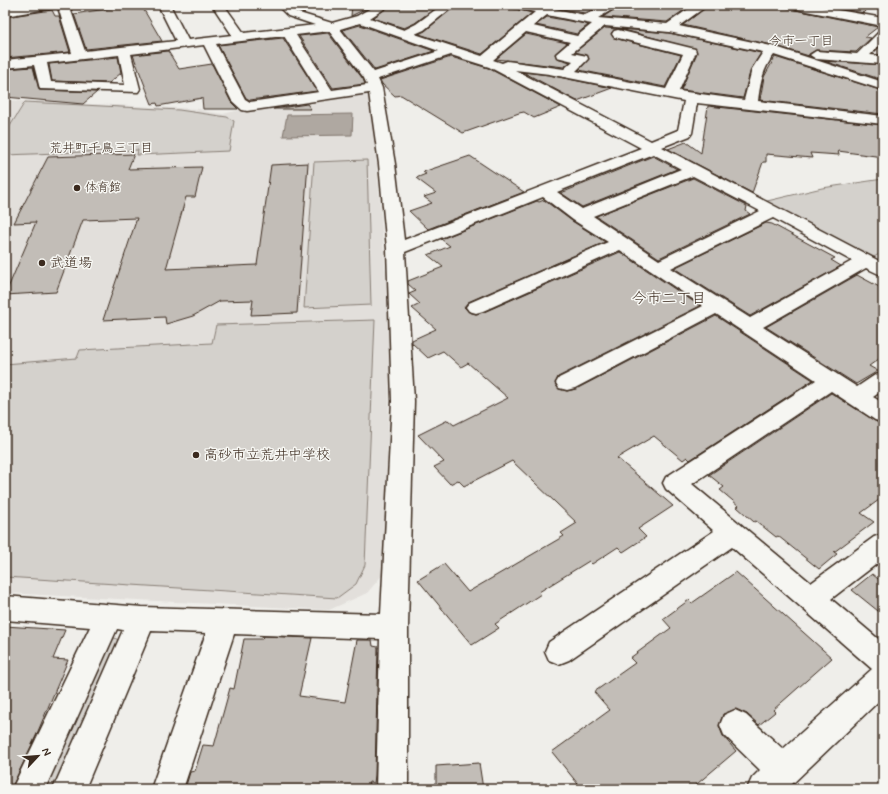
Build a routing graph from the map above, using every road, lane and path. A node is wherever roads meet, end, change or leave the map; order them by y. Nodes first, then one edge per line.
1 (54, 5) edge
2 (62, 5) edge
3 (164, 5) edge
4 (218, 5) edge
5 (283, 5) edge
6 (384, 5) edge
7 (448, 5) edge
8 (515, 5) edge
9 (614, 5) edge
10 (702, 5) edge
11 (791, 5) edge
12 (871, 5) edge
13 (545, 10) junction
14 (5, 12) edge
15 (868, 18) junction
16 (361, 19) junction
17 (883, 22) edge
18 (594, 23) junction
19 (332, 27) junction
20 (524, 28) junction
21 (669, 28) junction
22 (288, 32) junction
23 (691, 33) junction
24 (404, 34) junction
25 (883, 35) edge
26 (240, 37) junction
27 (579, 40) junction
28 (208, 41) junction
29 (184, 44) junction
30 (669, 46) junction
31 (124, 51) junction
32 (451, 51) junction
33 (774, 51) junction
34 (80, 56) junction
35 (860, 58) junction
36 (40, 60) junction
37 (883, 60) edge
38 (489, 62) junction
39 (5, 64) edge
40 (566, 74) junction
41 (373, 83) junction
42 (883, 86) edge
43 (671, 94) junction
44 (328, 95) junction
45 (691, 98) junction
46 (750, 106) junction
47 (883, 120) edge
48 (651, 148) junction
49 (693, 170) junction
50 (545, 191) junction
51 (772, 212) junction
52 (579, 216) junction
53 (621, 243) junction
54 (396, 249) junction
55 (865, 261) junction
56 (658, 268) junction
57 (883, 270) edge
58 (717, 306) junction
59 (476, 307) dead end
60 (749, 327) junction
61 (832, 380) junction
62 (883, 380) edge
63 (567, 383) dead end
64 (858, 397) junction
65 (883, 414) edge
66 (732, 532) junction
67 (883, 544) edge
68 (811, 599) junction
69 (5, 608) edge
70 (109, 616) junction
71 (142, 619) junction
72 (224, 622) junction
73 (394, 627) junction
74 (559, 651) dead end
75 (883, 661) edge
76 (883, 678) edge
77 (735, 725) dead end
78 (773, 780) edge
79 (28, 789) edge
80 (69, 789) edge
81 (167, 789) edge
82 (392, 789) edge

1 - 14 street
2 - 34 street
3 - 29 street
4 - 26 street
5 - 19 street
6 - 16 street
7 - 24 street
8 - 13 street
9 - 18 street
10 - 21 street
11 - 15 street
12 - 15 street
13 - 18 street
13 - 20 street
15 - 17 street
16 - 19 street
16 - 24 street
18 - 21 street
18 - 27 street
18 - 30 street
19 - 22 street
19 - 41 street
20 - 27 street
20 - 38 street
21 - 23 street
22 - 26 street
22 - 44 street
23 - 30 street
23 - 33 street
24 - 32 street
25 - 35 street
26 - 28 street
27 - 40 street
28 - 29 street
28 - 44 street
29 - 31 street
30 - 43 street
31 - 34 street
31 - 36 street
32 - 38 street
32 - 41 street
33 - 35 street
33 - 42 street
33 - 46 street
34 - 36 street
35 - 37 street
36 - 39 street
38 - 40 street
38 - 48 street
40 - 43 street
41 - 44 street
41 - 54 street
43 - 45 street
45 - 46 street
45 - 48 street
46 - 47 street
48 - 49 street
48 - 50 street
49 - 51 street
49 - 52 street
50 - 52 street
50 - 54 street
51 - 55 street
51 - 56 street
52 - 53 street
53 - 56 street
53 - 59 street
54 - 73 street
55 - 57 street
55 - 60 street
56 - 58 street
58 - 60 street
58 - 63 street
60 - 61 street
61 - 64 street
61 - 66 street
62 - 64 street
64 - 65 street
66 - 68 street
66 - 74 street
67 - 68 street
68 - 75 street
69 - 70 street
70 - 71 street
70 - 79 street
71 - 72 street
71 - 80 street
72 - 73 street
72 - 81 street
73 - 82 street
76 - 78 street
77 - 78 street

